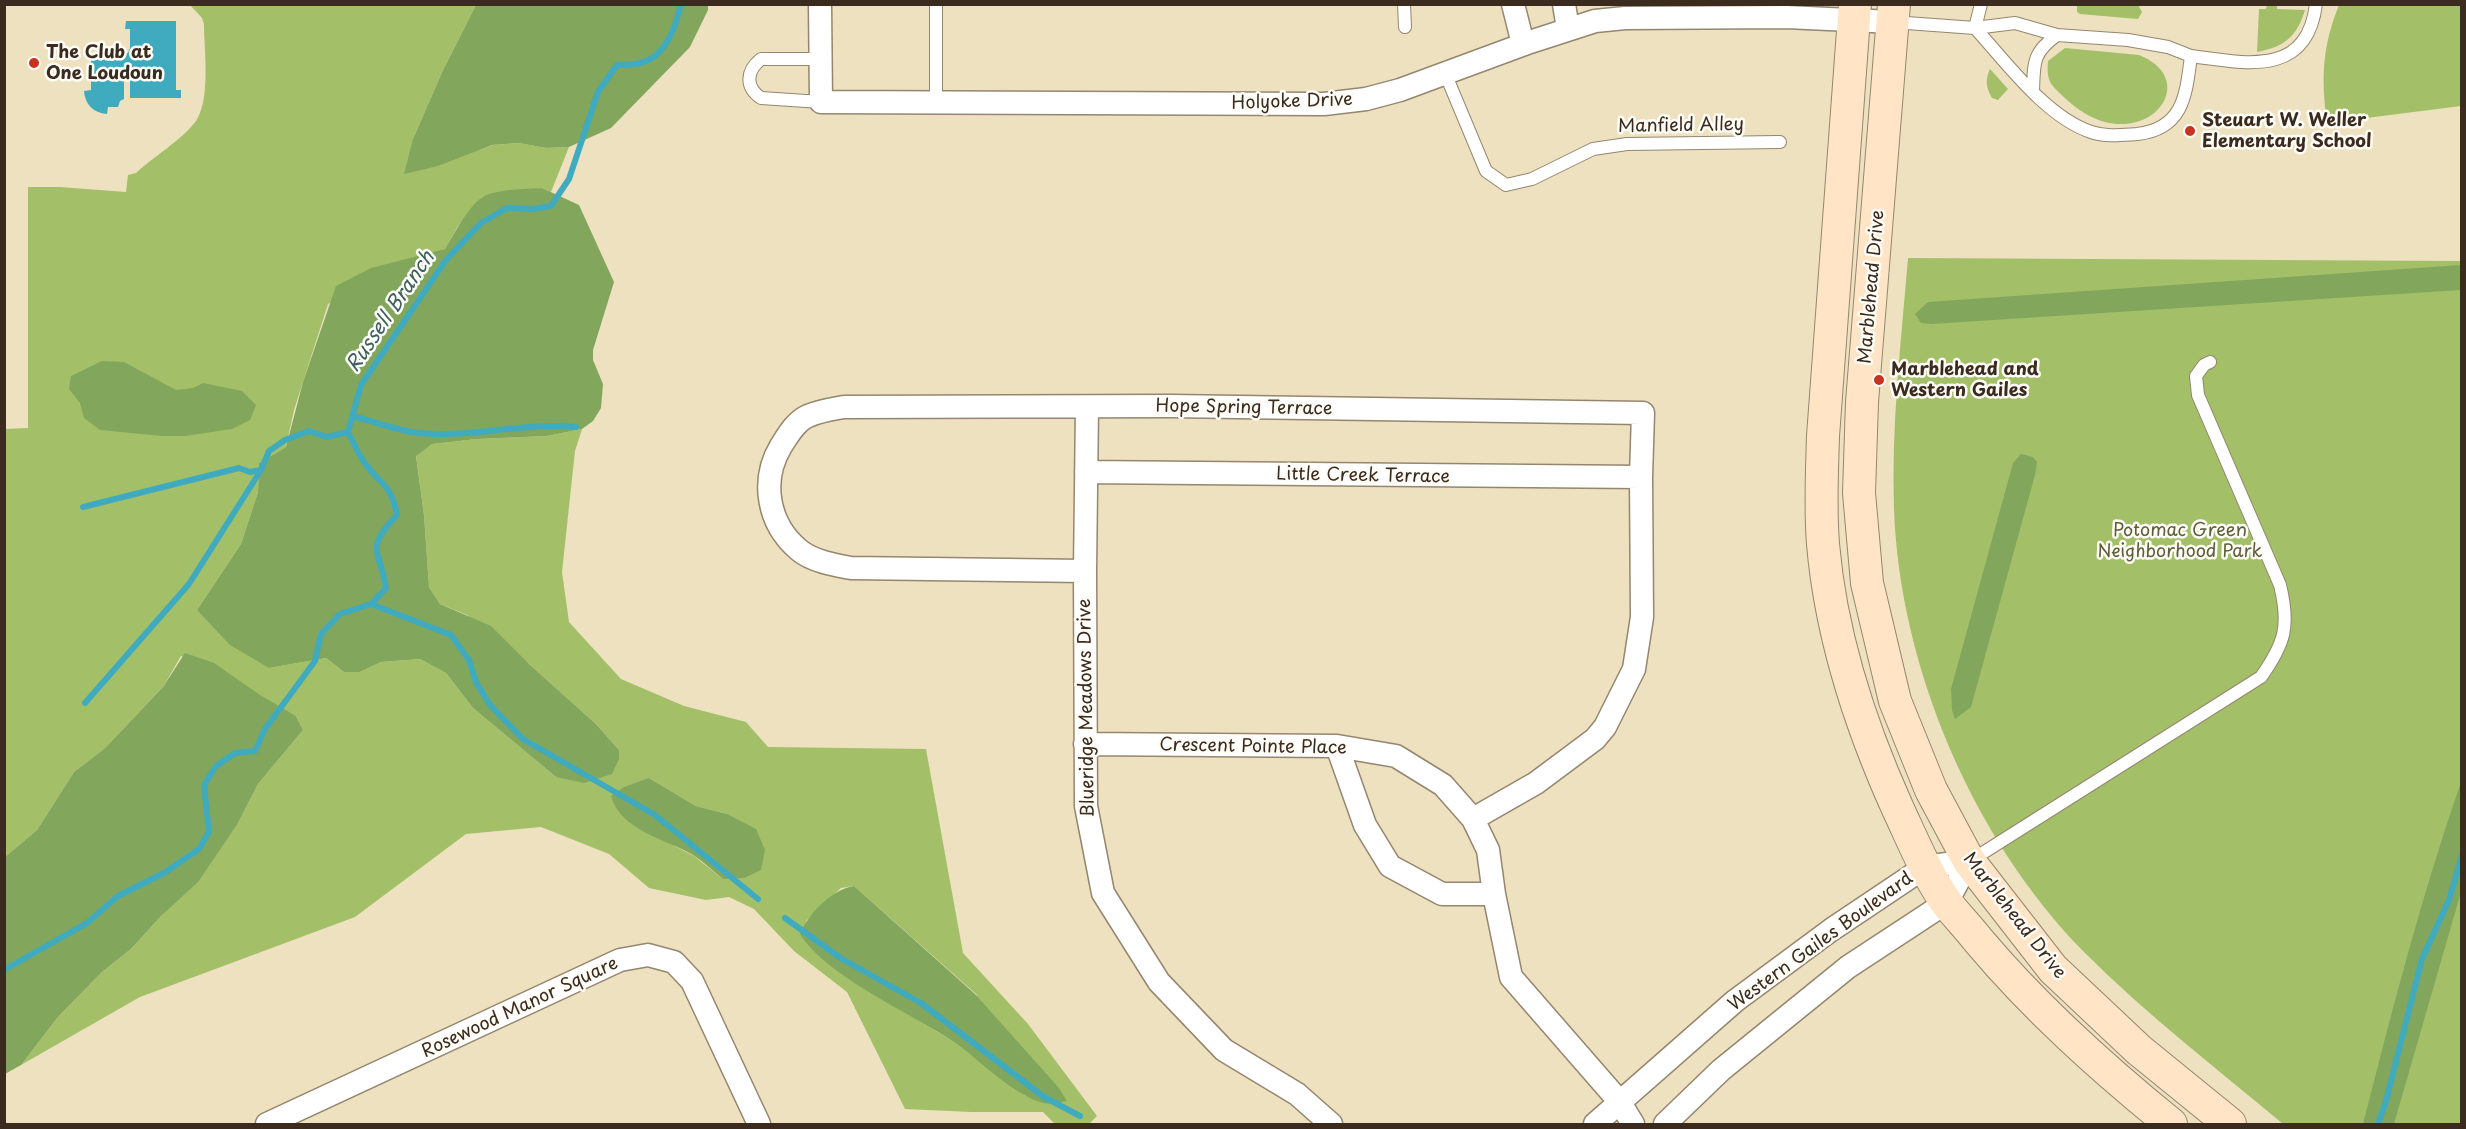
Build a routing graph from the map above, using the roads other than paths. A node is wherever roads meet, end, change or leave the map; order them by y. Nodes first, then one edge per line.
1 (820, 4) edge
2 (936, 4) edge
3 (1404, 4) edge
4 (1513, 4) edge
5 (1564, 4) edge
6 (1981, 4) edge
7 (2316, 4) edge
8 (1671, 11) edge
9 (1786, 11) edge
10 (1855, 12) edge
11 (1893, 13) edge
12 (1405, 27) dead end
13 (1975, 28) junction
14 (1568, 29) junction
15 (2057, 35) junction
16 (1523, 44) junction
17 (2191, 56) junction
18 (821, 59) junction
19 (1445, 73) junction
20 (2033, 92) junction
21 (822, 102) junction
22 (936, 103) junction
23 (1780, 142) dead end
24 (2210, 362) dead end
25 (1087, 407) junction
26 (1086, 472) junction
27 (1641, 477) junction
28 (1085, 571) junction
29 (1086, 744) junction
30 (1336, 746) junction
31 (1473, 819) junction
32 (1969, 861) junction
33 (1925, 867) junction
34 (1494, 894) junction
35 (1947, 902) junction
36 (1619, 1101) junction
37 (267, 1125) edge
38 (759, 1125) edge
39 (1331, 1125) edge
40 (1595, 1125) edge
41 (1633, 1125) edge
42 (1665, 1125) edge
43 (2171, 1125) edge
44 (2230, 1125) edge

1 - 18 street
2 - 22 lane
3 - 12 lane
4 - 16 street
5 - 14 street
6 - 13 lane
7 - 17 lane
8 - 9 street, Holyoke Drive
8 - 14 street, Holyoke Drive
9 - 10 street, Holyoke Drive
10 - 11 street, Holyoke Drive
10 - 33 street, Marblehead Drive
11 - 13 lane
11 - 32 street, Marblehead Drive
13 - 15 lane
13 - 20 lane
14 - 16 street, Holyoke Drive
15 - 17 lane
15 - 20 lane
16 - 19 street, Holyoke Drive
17 - 20 lane
18 - 21 street
18 - 21 lane
19 - 22 street, Holyoke Drive
19 - 23 lane, Manfield Alley
21 - 22 street, Holyoke Drive
24 - 32 lane
25 - 26 street, Blueridge Meadows Drive
25 - 27 street, Hope Spring Terrace
25 - 28 street, Hope Spring Terrace
26 - 27 street, Little Creek Terrace
26 - 28 street, Blueridge Meadows Drive
27 - 31 street, Hope Spring Terrace
28 - 29 street, Blueridge Meadows Drive
29 - 30 street, Crescent Pointe Place
29 - 39 street, Blueridge Meadows Drive
30 - 31 street, Crescent Pointe Place
30 - 34 street
31 - 34 street, Crescent Pointe Place
32 - 33 street, Western Gailes Boulevard
32 - 35 street, Western Gailes Boulevard
32 - 44 street, Marblehead Drive
33 - 35 street, Marblehead Drive
33 - 36 street, Western Gailes Boulevard
34 - 36 street, Crescent Pointe Place
35 - 42 street, Western Gailes Boulevard
35 - 43 street, Marblehead Drive
36 - 40 street, Western Gailes Boulevard
36 - 41 street, Crescent Pointe Place
37 - 38 street, Rosewood Manor Square

